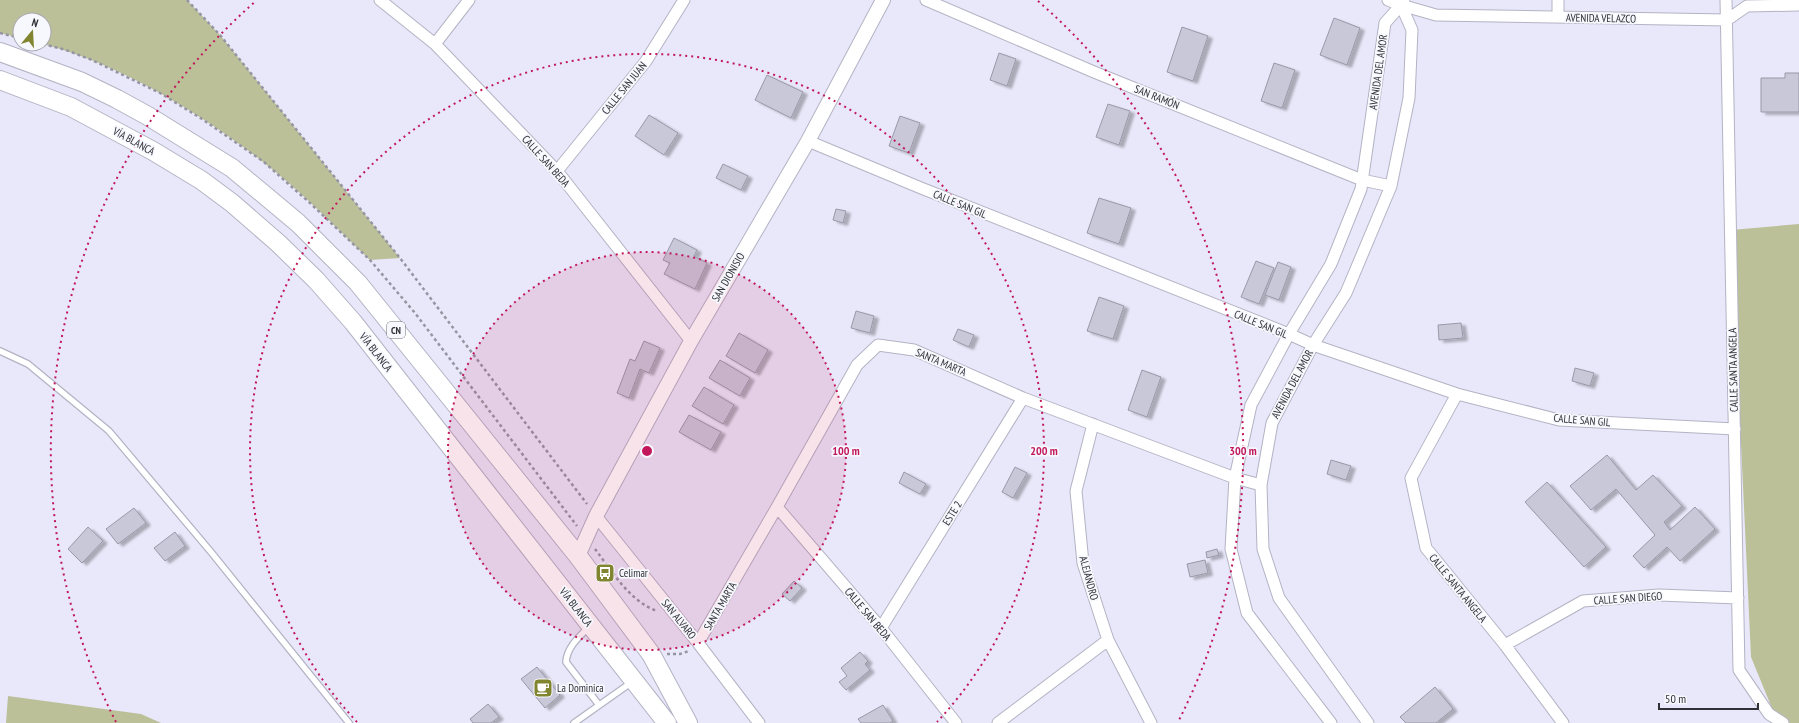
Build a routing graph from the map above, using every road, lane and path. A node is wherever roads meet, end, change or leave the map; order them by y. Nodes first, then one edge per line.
1 (187, 0) edge
2 (380, 0) edge
3 (470, 0) edge
4 (684, 0) edge
5 (882, 0) edge
6 (926, 0) edge
7 (1388, 0) edge
8 (1558, 0) edge
9 (1726, 0) edge
10 (1402, 2) edge
11 (1799, 5) edge
12 (1558, 17) junction
13 (1727, 20) junction
14 (0, 33) edge
15 (12, 36) edge
16 (435, 44) junction
17 (0, 52) edge
18 (0, 80) edge
19 (808, 141) junction
20 (557, 171) junction
21 (1362, 180) junction
22 (1391, 186) junction
23 (1289, 334) junction
24 (691, 341) junction
25 (1313, 345) junction
26 (0, 351) edge
27 (1457, 394) junction
28 (1023, 398) junction
29 (1093, 424) junction
30 (1735, 429) junction
31 (1235, 478) junction
32 (1260, 485) junction
33 (778, 507) junction
34 (596, 516) junction
35 (578, 556) junction
36 (1738, 598) junction
37 (591, 626) junction
38 (881, 628) junction
39 (1108, 640) junction
40 (698, 643) junction
41 (1505, 645) junction
42 (651, 654) junction
43 (634, 680) junction
44 (599, 704) junction
45 (350, 723) edge
46 (574, 723) edge
47 (667, 723) edge
48 (688, 723) edge
49 (759, 723) edge
50 (956, 723) edge
51 (998, 723) edge
52 (1151, 723) edge
53 (1331, 723) edge
54 (1368, 723) edge
55 (1563, 723) edge
56 (1783, 723) edge

1 - 34 path
2 - 16 street, CALLE SAN BEDA
3 - 16 street
4 - 20 street, CALLE SAN JUAN
5 - 19 street, SAN DIONISIO
6 - 21 street, SAN RAMÓN
7 - 10 street, AVENIDA VELAZCO
8 - 12 street
9 - 13 street, CALLE SANTA ANGELA
10 - 12 street, AVENIDA VELAZCO
10 - 21 street, AVENIDA DEL AMOR
10 - 22 street, AVENIDA DEL AMOR
11 - 13 street
12 - 13 street, AVENIDA VELAZCO
13 - 30 street, CALLE SANTA ANGELA
14 - 15 path
16 - 20 street, CALLE SAN BEDA
17 - 35 highway, CN
18 - 37 highway, VÍA BLANCA
19 - 23 street, CALLE SAN GIL
19 - 24 street, SAN DIONISIO
20 - 24 street, CALLE SAN BEDA
21 - 22 street, SAN RAMÓN
21 - 23 street, AVENIDA DEL AMOR
22 - 25 street, AVENIDA DEL AMOR
23 - 25 street, CALLE SAN GIL
23 - 31 street, AVENIDA DEL AMOR
24 - 34 street, SAN DIONISIO
25 - 27 street, CALLE SAN GIL
25 - 32 street, AVENIDA DEL AMOR
26 - 45 lane
27 - 30 street, CALLE SAN GIL
27 - 41 street, CALLE SANTA ANGELA
28 - 29 street, SANTA MARTA
28 - 33 street, SANTA MARTA
28 - 38 street, ESTE 2
29 - 31 street, SANTA MARTA
29 - 39 street, ALEJANDRO
30 - 36 street, CALLE SANTA ANGELA
31 - 32 street, SANTA MARTA
31 - 53 street, AVENIDA DEL AMOR
32 - 54 street, AVENIDA DEL AMOR
33 - 38 street, CALLE SAN BEDA
33 - 40 street, SANTA MARTA
34 - 35 street, SAN DIONISIO
34 - 40 street, SAN ALVARO
35 - 42 highway, CN
36 - 41 street, CALLE SAN DIEGO
36 - 56 street, CALLE SANTA ANGELA
37 - 43 highway, VÍA BLANCA
37 - 44 lane
38 - 50 street, CALLE SAN BEDA
39 - 51 street
39 - 52 street, ALEJANDRO
40 - 42 path
40 - 49 street, SAN ALVARO
41 - 55 street, CALLE SANTA ANGELA
42 - 48 highway, CN
43 - 44 lane
43 - 47 highway, VÍA BLANCA
44 - 46 lane

